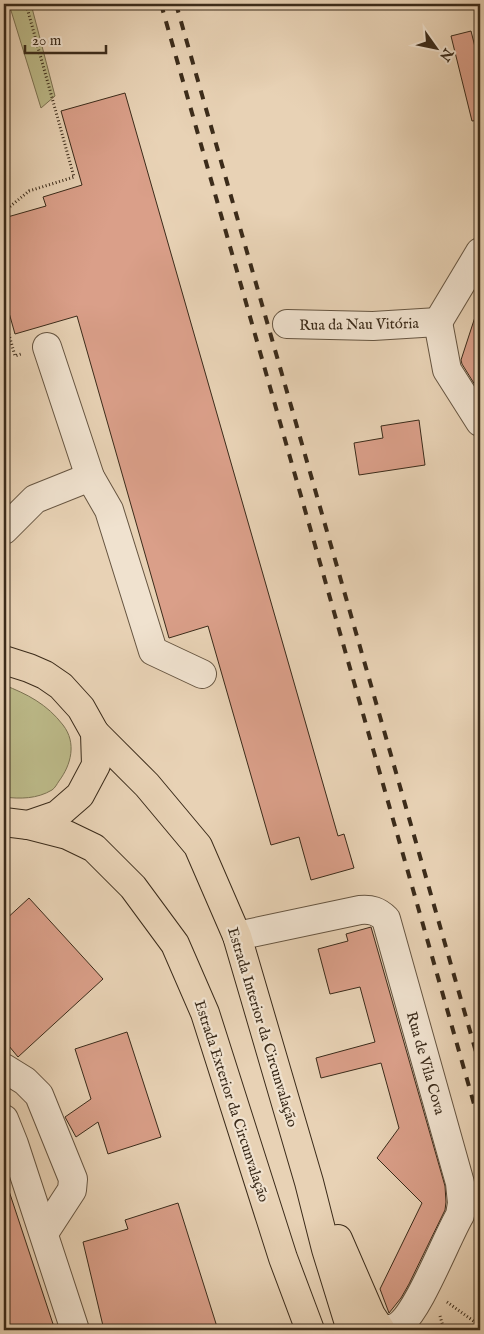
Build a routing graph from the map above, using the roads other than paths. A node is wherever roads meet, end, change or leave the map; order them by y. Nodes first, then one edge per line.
1 (480, 252) edge
2 (438, 322) junction
3 (287, 324) dead end
4 (46, 347) dead end
5 (480, 422) edge
6 (90, 478) junction
7 (4, 530) edge
8 (4, 660) edge
9 (202, 674) dead end
10 (95, 733) junction
11 (16, 823) edge
12 (237, 936) junction
13 (4, 1068) edge
14 (4, 1120) edge
15 (309, 1182) junction
16 (44, 1233) junction
17 (283, 1258) junction
18 (380, 1329) edge
19 (75, 1330) edge
20 (294, 1330) edge
21 (310, 1330) edge
22 (352, 1330) edge

1 - 2 street, Rua da Nau Vitória
2 - 3 street, Rua da Nau Vitória
2 - 5 street
4 - 6 street
6 - 7 street
6 - 9 street
8 - 10 main road
10 - 11 main road
10 - 12 main road, Estrada Interior da Circunvalação
11 - 17 main road, Estrada Exterior da Circunvalação
12 - 15 main road, Estrada Interior da Circunvalação
12 - 18 street, Rua de Vila Cova
13 - 16 street
14 - 16 street
15 - 18 main road
15 - 22 main road, Estrada Interior da Circunvalação
16 - 19 street
17 - 20 main road
17 - 21 main road, Estrada Exterior da Circunvalação

